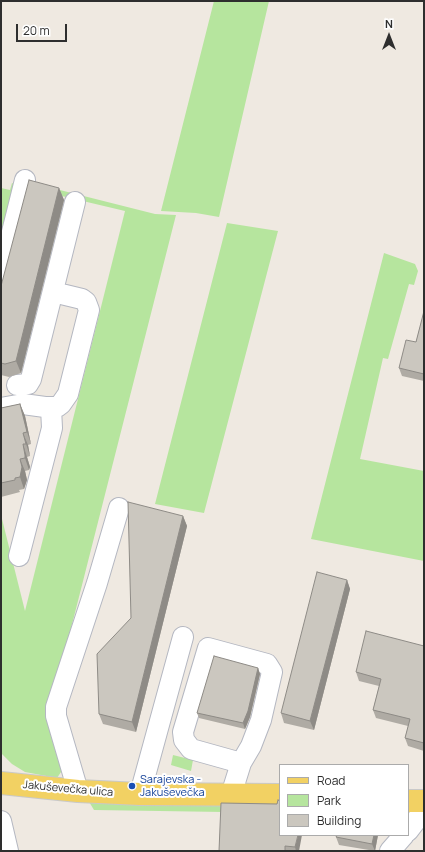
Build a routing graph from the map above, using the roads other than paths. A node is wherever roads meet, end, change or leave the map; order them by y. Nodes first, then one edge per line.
1 (25, 180) dead end
2 (75, 202) dead end
3 (1, 276) edge
4 (53, 292) junction
5 (17, 385) dead end
6 (1, 408) edge
7 (51, 408) junction
8 (119, 508) dead end
9 (20, 556) dead end
10 (183, 637) dead end
11 (242, 763) junction
12 (1, 783) edge
13 (78, 791) junction
14 (140, 794) junction
15 (231, 795) junction
16 (279, 795) edge
17 (424, 801) edge
18 (409, 802) edge
19 (424, 810) edge
20 (1, 821) edge
21 (409, 829) edge
22 (403, 836) edge
23 (8, 851) edge
24 (390, 851) edge

1 - 3 street
2 - 4 street
4 - 5 street
4 - 7 street
6 - 7 street
7 - 9 street
8 - 13 street
10 - 14 street
11 - 11 street
11 - 15 street
12 - 13 main road, Jakuševečka ulica
13 - 14 main road, Jakuševečka ulica
14 - 15 main road, Jakuševečka ulica
15 - 16 main road, Jakuševečka ulica
17 - 18 main road
19 - 21 street
20 - 23 street
22 - 24 street

